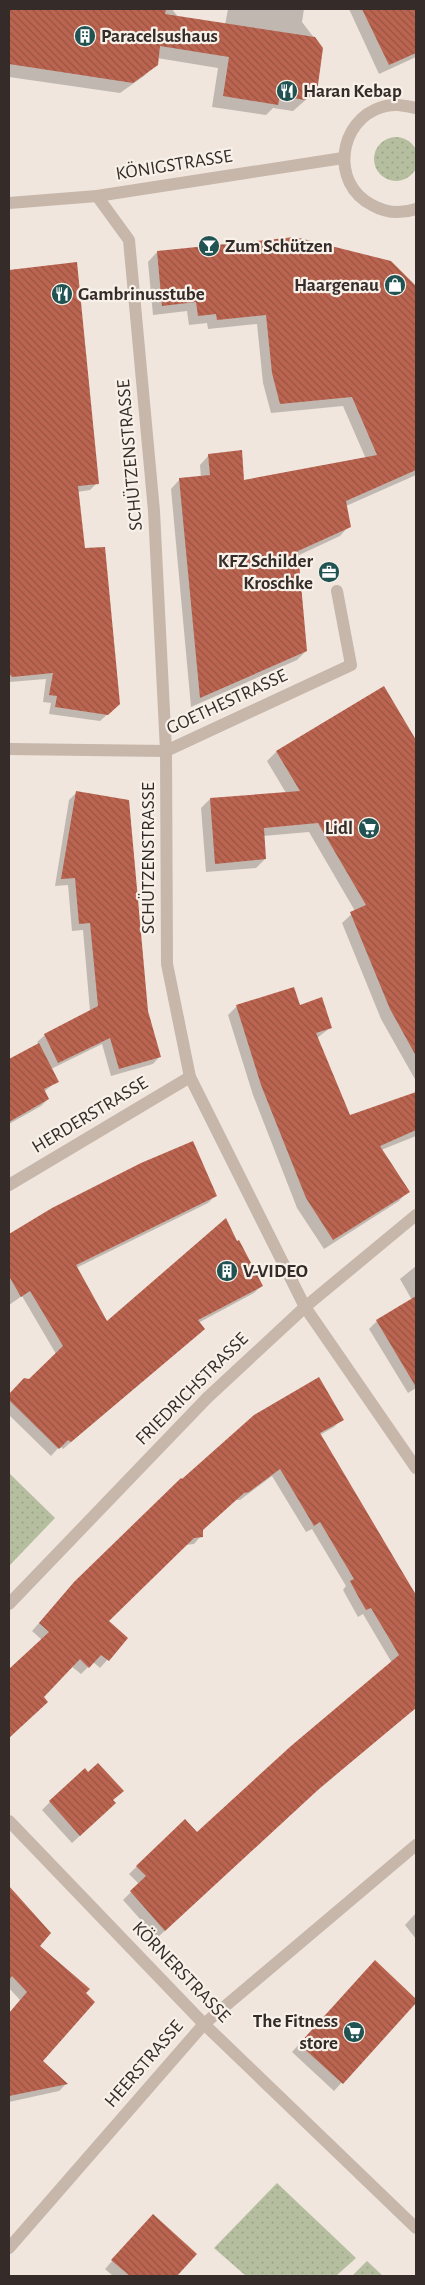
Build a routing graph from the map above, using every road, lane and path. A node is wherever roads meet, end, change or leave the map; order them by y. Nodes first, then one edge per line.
1 (416, 108) edge
2 (344, 158) junction
3 (97, 196) junction
4 (9, 203) edge
5 (416, 209) edge
6 (337, 591) dead end
7 (9, 749) edge
8 (166, 751) junction
9 (190, 1077) junction
10 (9, 1185) edge
11 (416, 1215) edge
12 (305, 1306) junction
13 (416, 1468) edge
14 (9, 1604) edge
15 (9, 1821) edge
16 (416, 1845) edge
17 (204, 2024) junction
18 (416, 2228) edge
19 (9, 2248) edge

1 - 2 street
2 - 3 street, KÖNIGSTRASSE
2 - 5 street
3 - 4 street, KÖNIGSTRASSE
3 - 8 street, SCHÜTZENSTRASSE
6 - 8 street, GOETHESTRASSE
7 - 8 street, GOETHESTRASSE
8 - 9 street, SCHÜTZENSTRASSE
9 - 10 street, HERDERSTRASSE
9 - 12 street, SCHÜTZENSTRASSE
11 - 12 street, FRIEDRICHSTRASSE
12 - 13 street, SCHÜTZENSTRASSE
12 - 14 street, FRIEDRICHSTRASSE
15 - 17 street, KÖRNERSTRASSE
16 - 17 street, HEERSTRASSE
17 - 18 street, KÖRNERSTRASSE
17 - 19 street, HEERSTRASSE

